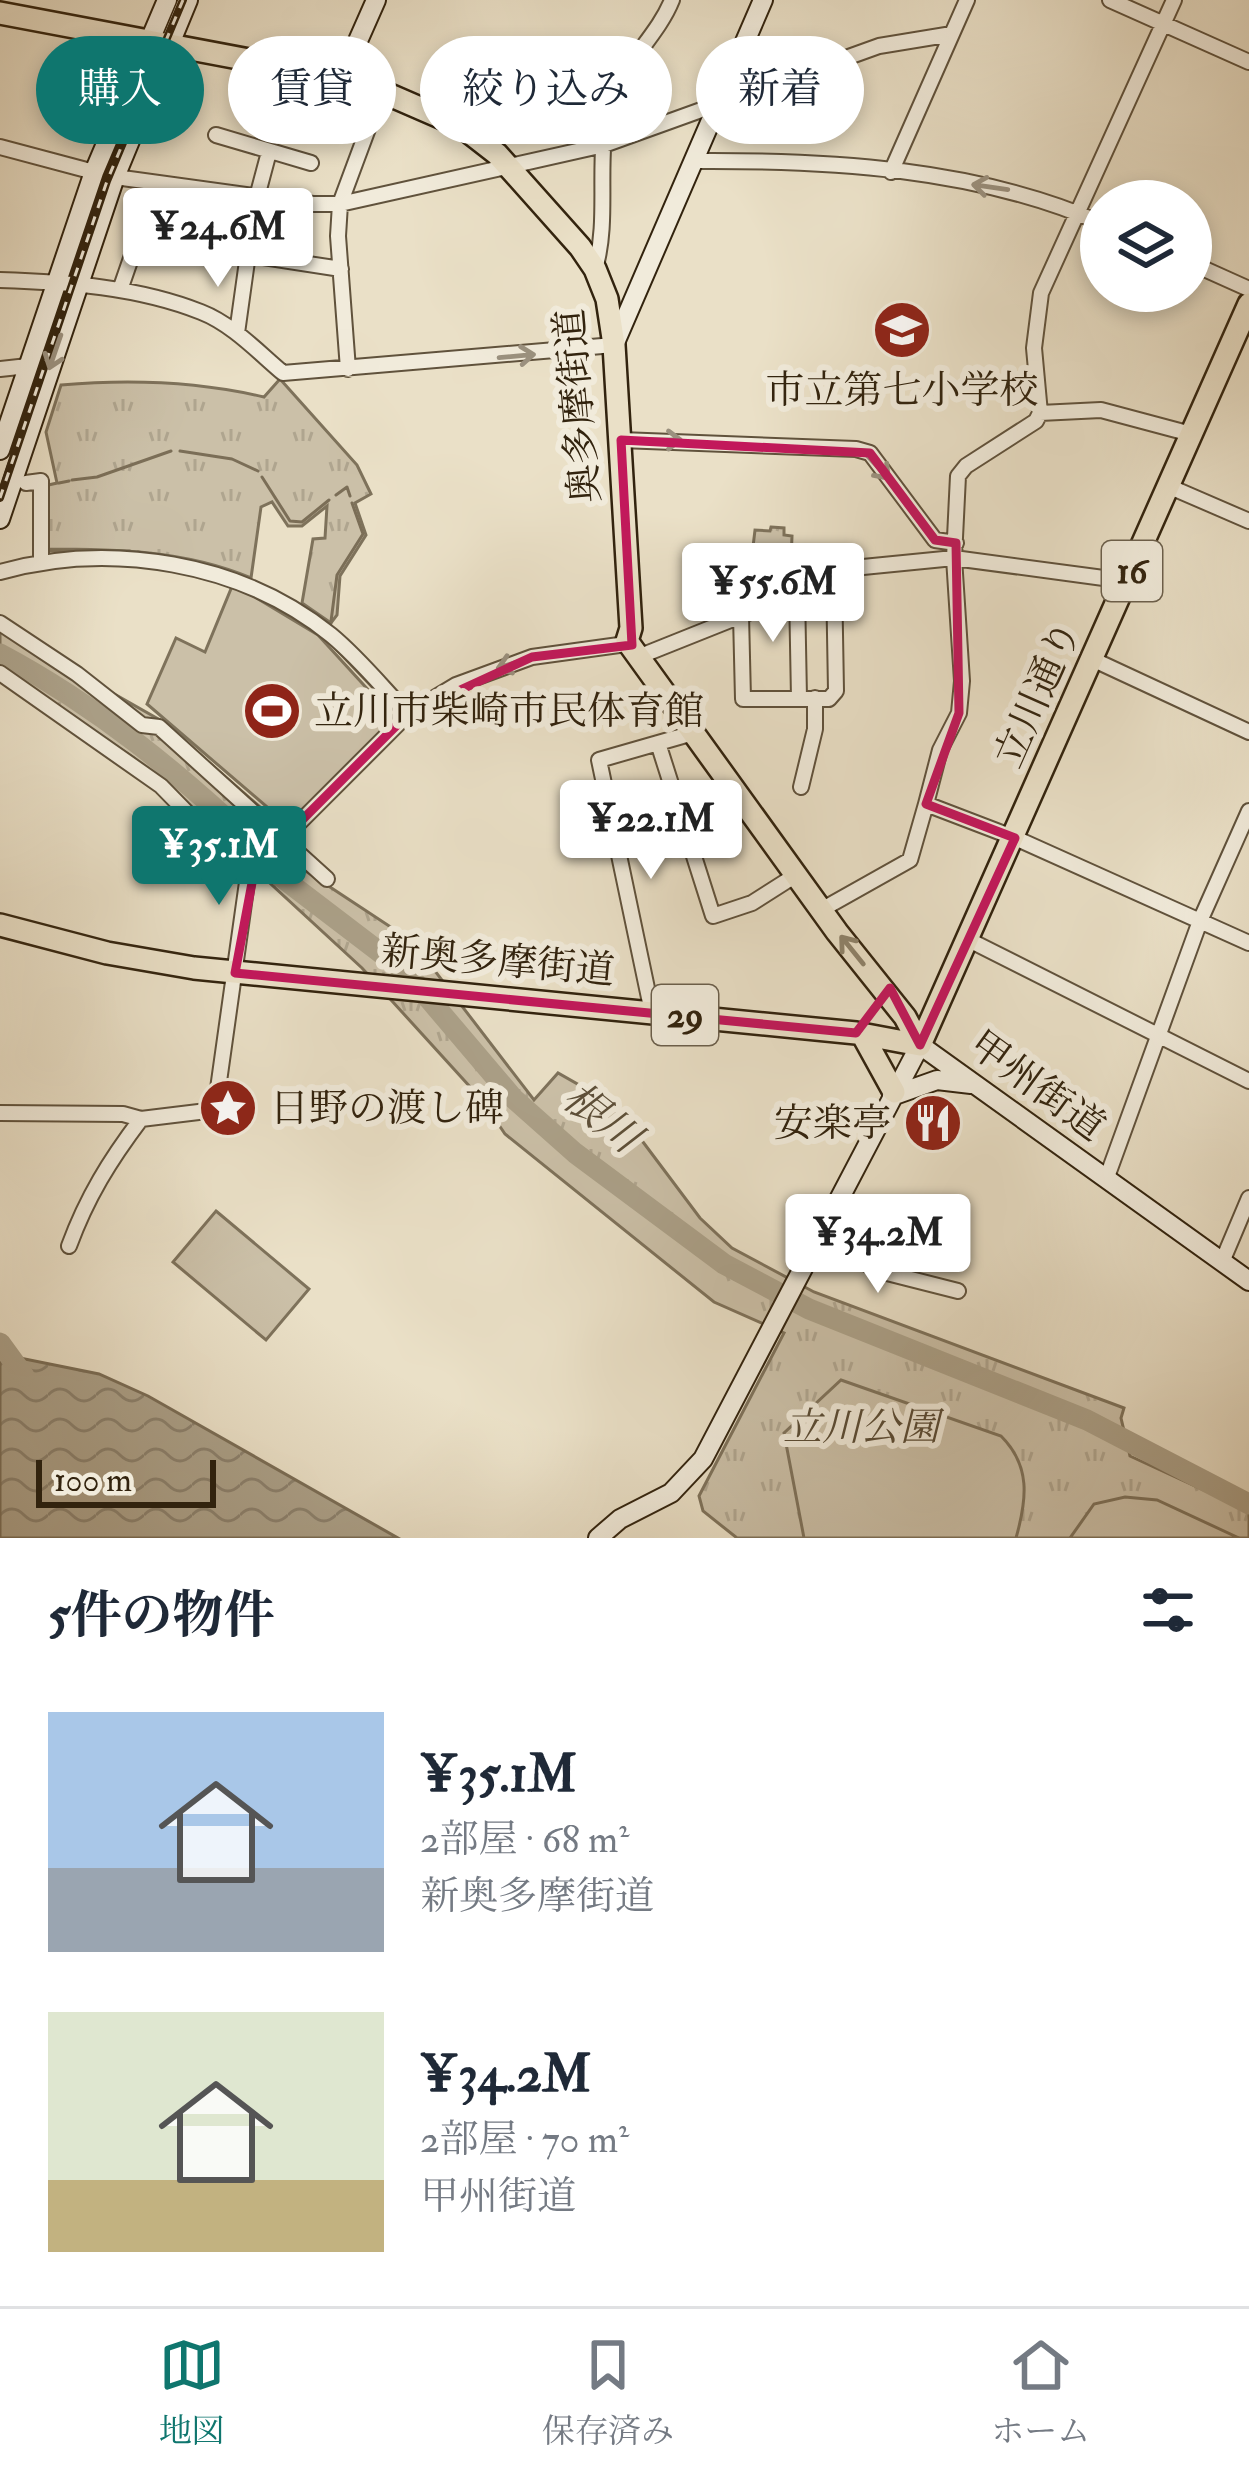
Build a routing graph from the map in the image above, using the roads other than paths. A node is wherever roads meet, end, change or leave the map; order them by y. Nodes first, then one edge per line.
1 (167, 0) edge
2 (188, 0) edge
3 (376, 0) edge
4 (673, 0) edge
5 (763, 0) edge
6 (967, 0) edge
7 (1110, 0) edge
8 (1174, 0) edge
9 (0, 13) edge
10 (1163, 23) junction
11 (952, 34) junction
12 (122, 36) edge
13 (160, 36) edge
14 (164, 36) edge
15 (360, 36) edge
16 (747, 36) edge
17 (864, 51) edge
18 (1249, 62) edge
19 (396, 97) edge
20 (696, 112) edge
21 (216, 135) dead end
22 (108, 144) edge
23 (126, 144) edge
24 (362, 144) edge
25 (701, 144) edge
26 (604, 145) junction
27 (0, 147) edge
28 (269, 152) junction
29 (694, 161) junction
30 (311, 163) dead end
31 (509, 167) junction
32 (94, 172) junction
33 (891, 172) junction
34 (115, 176) junction
35 (158, 183) junction
36 (257, 196) junction
37 (340, 204) junction
38 (1079, 214) junction
39 (138, 238) junction
40 (248, 254) junction
41 (341, 269) junction
42 (595, 269) junction
43 (1212, 272) edge
44 (0, 280) edge
45 (56, 282) junction
46 (79, 284) junction
47 (1249, 289) edge
48 (120, 290) junction
49 (1249, 304) edge
50 (237, 333) junction
51 (614, 345) junction
52 (28, 367) junction
53 (0, 369) edge
54 (348, 369) junction
55 (1040, 413) junction
56 (1191, 434) junction
57 (621, 440) junction
58 (0, 450) edge
59 (26, 483) dead end
60 (1168, 486) junction
61 (0, 519) edge
62 (1249, 521) edge
63 (955, 550) junction
64 (41, 560) junction
65 (0, 572) edge
66 (834, 577) junction
67 (1126, 585) junction
68 (797, 592) junction
69 (742, 615) junction
70 (0, 623) edge
71 (633, 649) junction
72 (1092, 659) junction
73 (0, 673) edge
74 (807, 698) junction
75 (408, 714) junction
76 (1249, 732) edge
77 (693, 733) junction
78 (658, 743) junction
79 (800, 787) dead end
80 (926, 804) junction
81 (1249, 811) edge
82 (1015, 838) junction
83 (279, 844) junction
84 (252, 871) junction
85 (796, 875) junction
86 (327, 879) dead end
87 (821, 910) junction
88 (1200, 921) junction
89 (0, 925) edge
90 (969, 940) junction
91 (1249, 943) edge
92 (235, 973) junction
93 (884, 991) junction
94 (652, 1012) junction
95 (859, 1033) junction
96 (1160, 1037) junction
97 (920, 1045) junction
98 (1249, 1082) edge
99 (976, 1084) junction
100 (893, 1094) junction
101 (0, 1113) edge
102 (141, 1119) junction
103 (1107, 1177) junction
104 (1249, 1198) edge
105 (816, 1242) junction
106 (69, 1246) dead end
107 (1222, 1262) junction
108 (1249, 1281) edge
109 (958, 1291) dead end
110 (598, 1538) edge

1 - 13 main road
2 - 14 main road
3 - 15 main road
4 - 26 street
5 - 16 main road
6 - 11 street
7 - 10 street
8 - 10 street
9 - 12 main road, 奥多摩街道
10 - 18 street
10 - 38 street
11 - 17 street
11 - 33 street
19 - 31 main road, 奥多摩街道
20 - 26 street
21 - 28 street
22 - 32 main road
23 - 34 main road
24 - 37 street
25 - 29 main road
26 - 31 street
26 - 42 street
27 - 32 street
28 - 30 street
28 - 36 street
29 - 33 street
29 - 51 main road
31 - 37 street
31 - 42 main road, 奥多摩街道
32 - 45 main road
38 -> 33 street
34 - 35 street
34 - 46 main road
35 - 36 street
35 - 39 street
36 - 37 street
37 - 41 street
38 - 55 street
39 - 40 street
39 - 48 street
40 - 41 street
40 - 50 street
41 - 54 street
42 - 51 main road, 奥多摩街道
43 - 47 street
44 - 45 street
45 - 46 street
45 - 52 main road
46 - 48 street
46 -> 61 main road
48 - 50 street
49 - 56 main road, 立川通り / 16
50 - 54 street
54 -> 51 street
51 - 57 main road, 奥多摩街道
52 - 53 street
52 - 58 main road
55 - 56 street
55 - 63 street
56 - 60 main road, 立川通り / 16
57 -> 63 street
57 - 71 main road, 奥多摩街道
59 - 64 street
60 - 62 street
60 - 67 main road, 立川通り / 16
63 - 66 street
63 - 67 street
63 - 80 street
64 - 65 street
64 - 75 street
66 - 68 street
66 - 74 street
67 - 72 main road, 立川通り / 16
68 - 69 street
68 - 74 street
69 - 71 street
69 - 74 street
70 - 83 street
71 -> 75 street
71 - 77 main road
72 - 76 street
72 - 82 main road, 立川通り / 16
73 - 84 street
74 - 79 street
75 - 83 street
77 - 78 street
77 - 85 main road
78 - 85 street
78 - 94 street
80 - 82 street
80 - 87 street
81 - 88 street
82 - 88 street
82 - 90 main road, 立川通り / 16
83 - 84 street
83 - 86 street
84 - 92 street
85 - 87 main road
93 -> 87 main road
88 - 91 street
88 - 96 street
89 - 92 main road, 新奥多摩街道 / 29
90 - 96 street
90 - 97 main road, 立川通り / 16
92 - 94 main road, 新奥多摩街道 / 29
92 - 102 street
93 - 95 main road
93 - 97 main road
94 - 95 main road, 新奥多摩街道 / 29
95 - 97 main road, 新奥多摩街道 / 29
95 - 100 main road
96 - 98 street
96 - 103 street
97 - 99 main road, 甲州街道
97 - 100 main road, 甲州街道
99 - 100 main road
99 - 103 main road, 甲州街道
100 - 105 main road, 甲州街道
101 - 102 street
102 - 106 street
103 - 107 main road, 甲州街道
104 - 107 street
105 - 109 street
105 - 110 main road, 甲州街道
107 - 108 main road, 甲州街道

